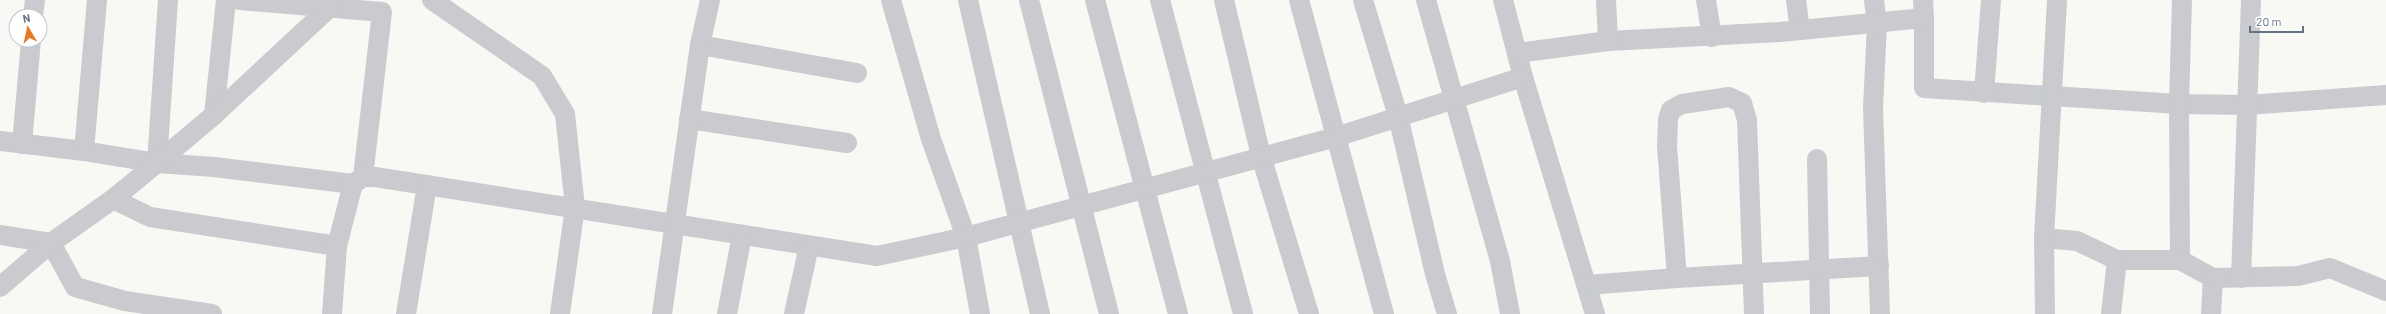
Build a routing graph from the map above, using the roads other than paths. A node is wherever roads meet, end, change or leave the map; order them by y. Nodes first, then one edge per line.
1 (97, 0) edge
2 (168, 0) edge
3 (226, 0) edge
4 (240, 0) edge
5 (432, 0) edge
6 (710, 0) edge
7 (891, 0) edge
8 (968, 0) edge
9 (1029, 0) edge
10 (1096, 0) edge
11 (1160, 0) edge
12 (1224, 0) edge
13 (1299, 0) edge
14 (1363, 0) edge
15 (1426, 0) edge
16 (1503, 0) edge
17 (1606, 0) edge
18 (1706, 0) edge
19 (1796, 0) edge
20 (1874, 0) edge
21 (1991, 0) edge
22 (2057, 0) edge
23 (2182, 0) edge
24 (2251, 0) edge
25 (384, 6) edge
26 (329, 8) junction
27 (1923, 9) edge
28 (1877, 24) junction
29 (1800, 30) junction
30 (1712, 37) junction
31 (1608, 41) junction
32 (700, 45) junction
33 (30, 48) edge
34 (1517, 53) junction
35 (857, 73) dead end
36 (1523, 77) junction
37 (1984, 93) junction
38 (2386, 95) edge
39 (2052, 96) junction
40 (1454, 99) junction
41 (2179, 104) junction
42 (2247, 105) junction
43 (214, 115) junction
44 (1398, 116) junction
45 (689, 119) junction
46 (1336, 137) junction
47 (0, 141) edge
48 (846, 143) dead end
49 (22, 144) junction
50 (84, 151) junction
51 (1261, 156) junction
52 (1817, 159) dead end
53 (157, 163) junction
54 (1204, 172) junction
55 (358, 181) junction
56 (427, 185) junction
57 (1144, 188) junction
58 (113, 199) junction
59 (1082, 206) junction
60 (575, 207) junction
61 (1018, 222) junction
62 (673, 224) junction
63 (0, 235) edge
64 (742, 235) junction
65 (966, 237) junction
66 (2044, 238) junction
67 (51, 243) junction
68 (337, 246) junction
69 (809, 246) junction
70 (2117, 260) junction
71 (2180, 260) junction
72 (1879, 266) junction
73 (1820, 270) junction
74 (1753, 273) junction
75 (1677, 278) junction
76 (2212, 278) junction
77 (2241, 278) junction
78 (1587, 285) junction
79 (0, 287) edge
80 (2386, 291) edge
81 (212, 314) edge
82 (332, 314) edge
83 (406, 314) edge
84 (560, 314) edge
85 (662, 314) edge
86 (727, 314) edge
87 (794, 314) edge
88 (980, 314) edge
89 (1040, 314) edge
90 (1109, 314) edge
91 (1178, 314) edge
92 (1243, 314) edge
93 (1309, 314) edge
94 (1384, 314) edge
95 (1447, 314) edge
96 (1510, 314) edge
97 (1595, 314) edge
98 (1754, 314) edge
99 (1820, 314) edge
100 (1880, 314) edge
101 (2045, 314) edge
102 (2111, 314) edge
103 (2211, 314) edge

1 - 50 street
2 - 53 street
3 - 43 street
4 - 26 street
5 - 60 street
6 - 32 street
7 - 65 street
8 - 61 street
9 - 59 street
10 - 57 street
11 - 54 street
12 - 51 street
13 - 46 street
14 - 44 street
15 - 40 street
16 - 34 street
17 - 31 street
18 - 30 street
19 - 29 street
20 - 28 street
21 - 37 street
22 - 39 street
23 - 41 street
24 - 42 street
25 - 26 street
25 - 55 street
26 - 43 street
27 - 28 street
27 - 37 street
28 - 29 street
28 - 72 street
29 - 30 street
30 - 31 street
31 - 34 street
32 - 35 street
32 - 45 street
33 - 49 street
34 - 36 street
36 - 40 street
36 - 78 street
37 - 39 street
38 - 42 street
39 - 41 street
39 - 66 street
40 - 44 street
40 - 96 street
41 - 42 street
41 - 71 street
42 - 77 street
43 - 53 street
44 - 46 street
44 - 95 street
45 - 48 street
45 - 62 street
46 - 51 street
46 - 94 street
47 - 49 street
49 - 50 street
50 - 53 street
51 - 54 street
51 - 93 street
52 - 73 street
53 - 55 street
53 - 58 street
54 - 57 street
54 - 92 street
55 - 56 street
55 - 68 street
56 - 60 street
56 - 83 street
57 - 59 street
57 - 91 street
58 - 67 street
58 - 68 street
59 - 61 street
59 - 90 street
60 - 62 street
60 - 84 street
61 - 65 street
61 - 89 street
62 - 64 street
62 - 85 street
63 - 67 street
64 - 69 street
64 - 86 street
65 - 69 street
65 - 88 street
66 - 70 street
66 - 101 street
67 - 79 street
67 - 81 street
68 - 82 street
69 - 87 street
70 - 71 street
70 - 102 street
71 - 76 street
72 - 73 street
72 - 100 street
73 - 74 street
73 - 99 street
74 - 75 street
74 - 75 street
74 - 98 street
75 - 78 street
76 - 77 street
76 - 103 street
77 - 80 street
78 - 97 street

